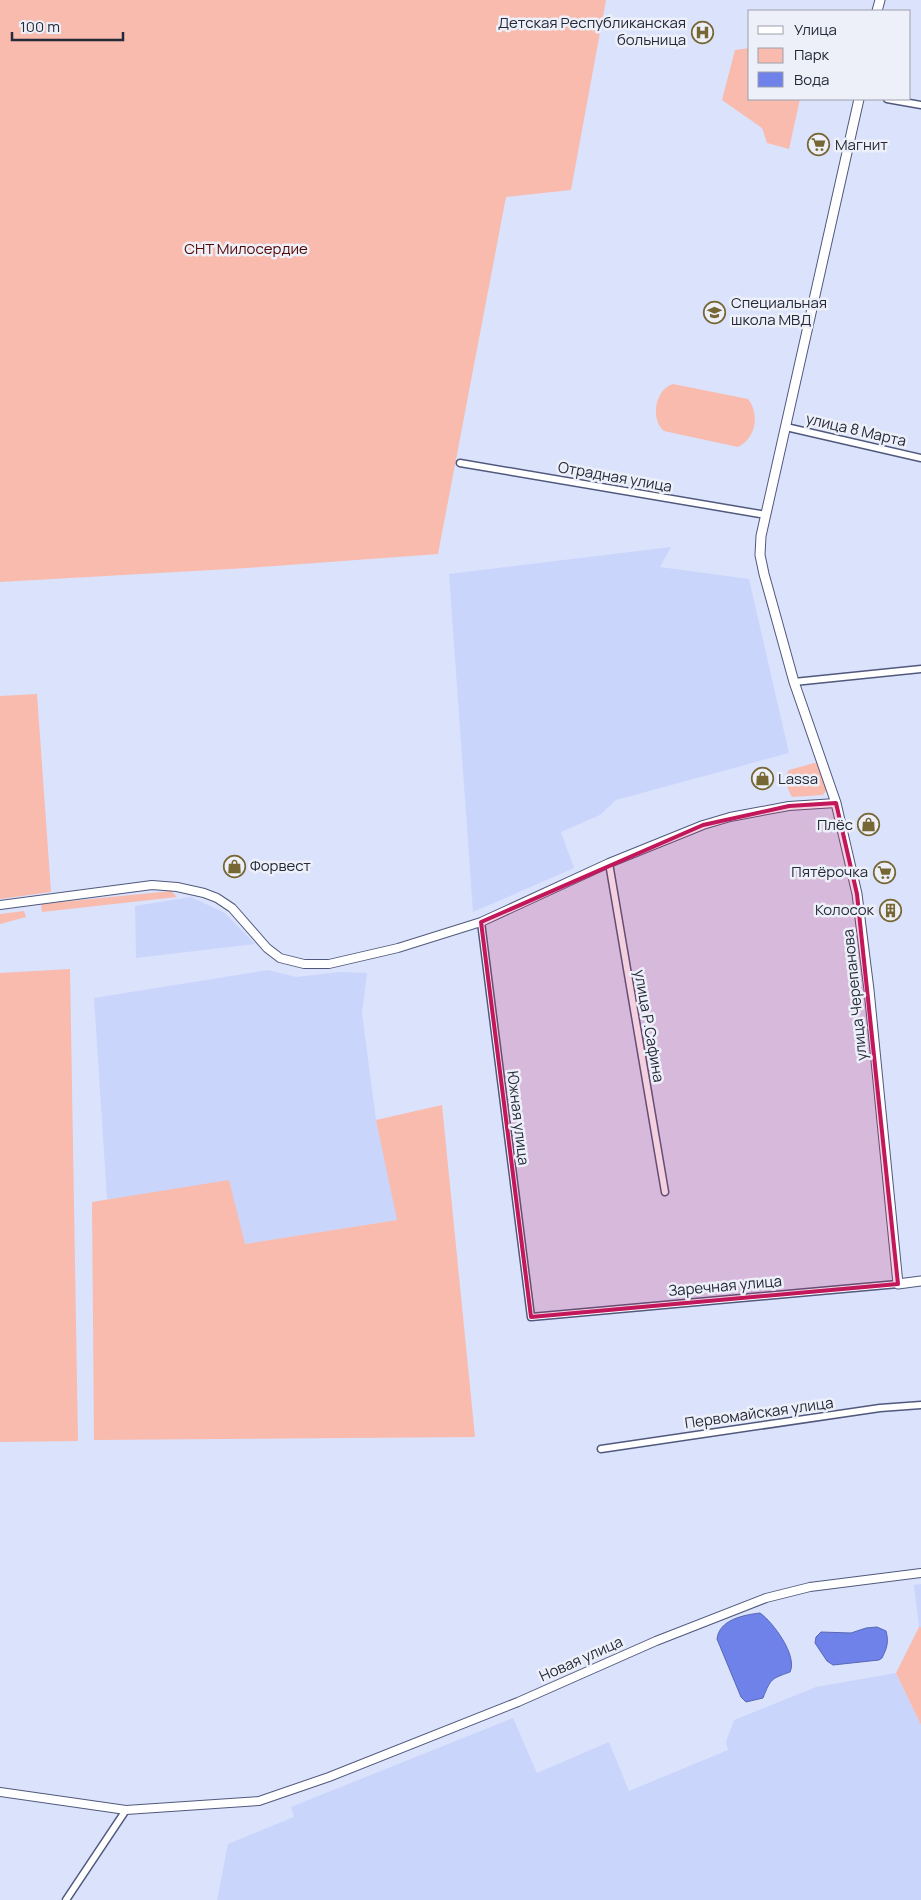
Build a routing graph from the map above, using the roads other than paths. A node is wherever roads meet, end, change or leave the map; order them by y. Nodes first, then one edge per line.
1 (859, 100) edge
2 (893, 100) edge
3 (921, 105) edge
4 (786, 427) junction
5 (921, 458) edge
6 (460, 463) dead end
7 (766, 515) junction
8 (921, 669) edge
9 (794, 682) junction
10 (836, 803) junction
11 (609, 863) junction
12 (0, 904) edge
13 (481, 922) junction
14 (665, 1192) dead end
15 (921, 1281) edge
16 (898, 1284) junction
17 (531, 1317) joint
18 (921, 1404) edge
19 (601, 1449) dead end
20 (921, 1573) edge
21 (0, 1792) edge
22 (126, 1810) junction
23 (66, 1900) edge

1 - 4 main road, улица Черепанова
2 - 3 street
4 - 5 street, улица 8 Марта
4 - 7 main road, улица Черепанова
6 - 7 street, Отрадная улица
7 - 9 main road, улица Черепанова
8 - 9 street
9 - 10 main road, улица Черепанова
10 - 11 street
10 - 16 main road, улица Черепанова
11 - 13 street
11 - 14 street, улица Р.Сафина
12 - 13 street
13 - 17 street, Южная улица
15 - 16 main road, Заречная улица
16 - 17 street, Заречная улица
18 - 19 street, Первомайская улица
20 - 22 street, Новая улица
21 - 22 street, Новая улица
22 - 23 street

